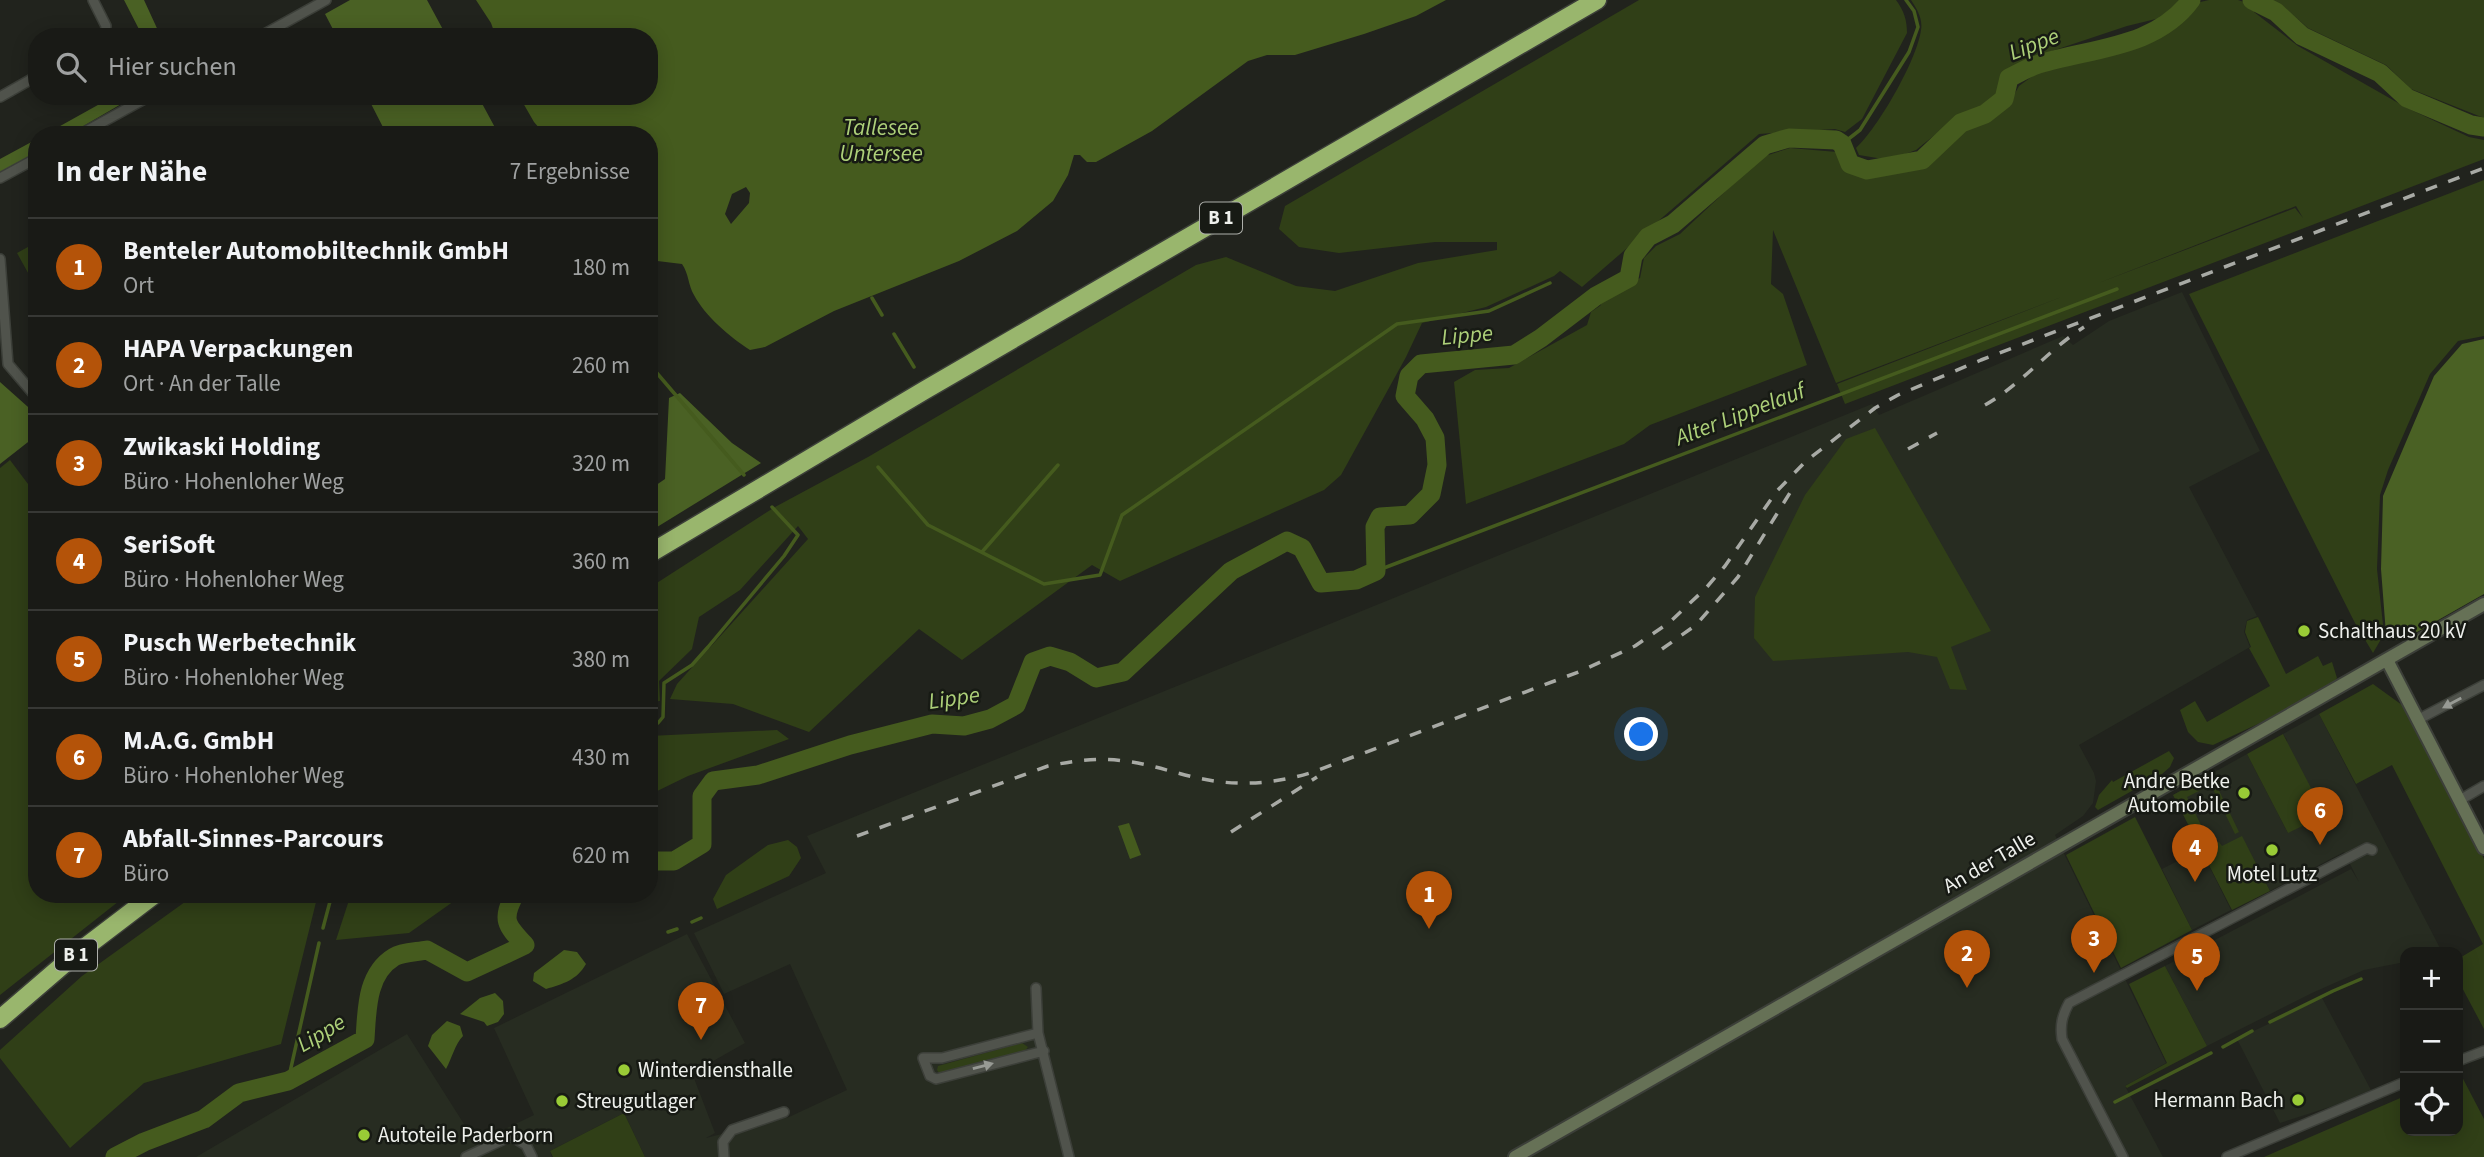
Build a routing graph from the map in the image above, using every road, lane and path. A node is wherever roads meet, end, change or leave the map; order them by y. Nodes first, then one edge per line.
1 (93, 0) edge
2 (326, 0) edge
3 (1597, 0) edge
4 (106, 28) edge
5 (275, 28) edge
6 (28, 81) edge
7 (0, 97) edge
8 (134, 105) edge
9 (95, 126) edge
10 (28, 163) edge
11 (0, 178) edge
12 (0, 259) edge
13 (28, 387) edge
14 (658, 549) edge
15 (2484, 604) edge
16 (2387, 660) junction
17 (2484, 685) edge
18 (2419, 719) junction
19 (2484, 786) edge
20 (2460, 800) junction
21 (2484, 848) edge
22 (2372, 850) dead end
23 (143, 903) edge
24 (1036, 988) dead end
25 (0, 1020) edge
26 (1038, 1033) junction
27 (1044, 1051) junction
28 (2484, 1051) edge
29 (2463, 1059) edge
30 (2400, 1084) edge
31 (784, 1112) dead end
32 (466, 1157) edge
33 (532, 1157) edge
34 (724, 1157) edge
35 (1069, 1157) edge
36 (1515, 1157) edge
37 (2123, 1157) edge
38 (2227, 1157) edge

1 - 4 street
2 - 5 street
3 - 14 highway, B 1
6 - 7 street
8 - 9 street
10 - 11 street
12 - 13 street
15 - 16 street, An der Talle
16 - 18 street
16 - 36 street, An der Talle
17 -> 18 street
18 - 20 street
19 - 20 street
20 - 21 street
22 - 37 street
23 - 25 highway, B 1
24 - 26 street
26 - 27 street
26 -> 27 street
27 - 35 street
28 - 29 street
30 - 38 street
31 - 34 street
32 - 33 street

